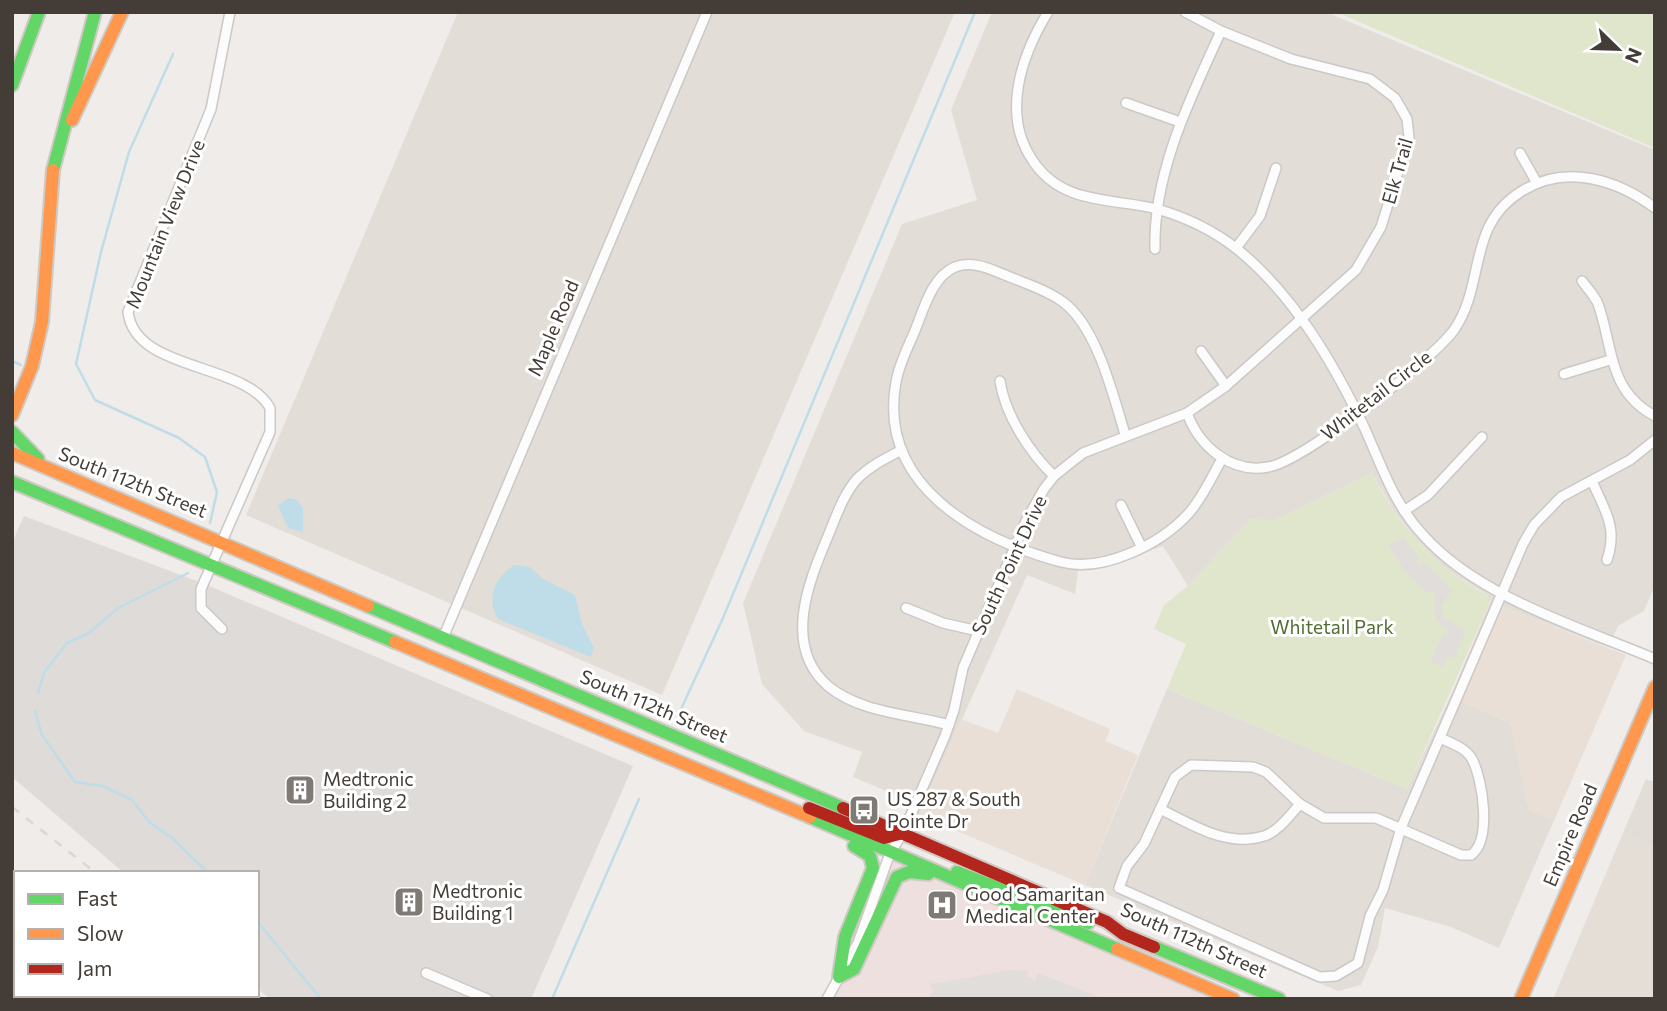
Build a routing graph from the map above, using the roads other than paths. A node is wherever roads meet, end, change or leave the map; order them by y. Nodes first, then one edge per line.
1 (39, 12) edge
2 (95, 12) edge
3 (122, 12) edge
4 (230, 12) edge
5 (707, 12) edge
6 (1048, 12) edge
7 (1185, 12) edge
8 (1220, 31) junction
9 (12, 85) edge
10 (1126, 103) dead end
11 (1180, 122) junction
12 (1520, 153) dead end
13 (1276, 168) dead end
14 (53, 170) junction
15 (1536, 183) junction
16 (1655, 208) edge
17 (1158, 210) junction
18 (1236, 248) junction
19 (1155, 249) dead end
20 (1583, 281) dead end
21 (1301, 321) junction
22 (1201, 351) dead end
23 (1610, 360) junction
24 (1564, 374) dead end
25 (1000, 381) dead end
26 (1226, 386) junction
27 (1187, 413) junction
28 (1357, 413) junction
29 (12, 415) edge
30 (1655, 416) edge
31 (12, 432) edge
32 (1125, 434) junction
33 (1482, 437) dead end
34 (1655, 440) edge
35 (902, 450) junction
36 (12, 453) edge
37 (1222, 458) junction
38 (47, 467) junction
39 (1054, 476) junction
40 (1592, 481) junction
41 (12, 482) edge
42 (12, 490) edge
43 (33, 492) junction
44 (1121, 505) dead end
45 (1404, 511) junction
46 (223, 540) junction
47 (1015, 546) junction
48 (1141, 547) junction
49 (1607, 560) dead end
50 (210, 565) junction
51 (1502, 592) junction
52 (905, 608) dead end
53 (222, 629) dead end
54 (978, 631) junction
55 (443, 638) junction
56 (434, 659) junction
57 (1655, 659) edge
58 (1655, 687) edge
59 (949, 725) junction
60 (1440, 738) junction
61 (678, 761) junction
62 (1300, 804) junction
63 (1160, 810) junction
64 (1401, 828) junction
65 (903, 833) junction
66 (890, 853) junction
67 (942, 876) junction
68 (1123, 934) junction
69 (426, 973) dead end
70 (839, 978) junction
71 (487, 999) edge
72 (827, 999) edge
73 (1233, 999) edge
74 (1279, 999) edge
75 (1521, 999) edge

1 - 9 main road
2 - 14 main road
3 - 14 main road
4 - 46 street, Mountain View Drive
5 - 55 street, Maple Road
6 - 17 street
7 - 8 street, Elk Trail
8 - 11 street
8 - 21 street, Elk Trail
10 - 11 street
11 - 17 street
12 - 15 street
13 - 18 street
14 - 29 main road
15 - 16 street, Whitetail Circle
15 - 28 street, Whitetail Circle
17 - 18 street
17 - 19 street
18 - 21 street
20 - 23 street
21 - 26 street, South Point Drive
21 - 28 street
22 - 26 street
23 - 24 street
23 - 30 street
25 - 39 street
26 - 27 street, South Point Drive
27 - 32 street, South Point Drive
27 - 37 street, Whitetail Circle
28 - 37 street, Whitetail Circle
28 - 45 street
31 - 38 main road
32 - 35 street
32 - 39 street, South Point Drive
33 - 45 street
34 - 40 street
35 - 47 street
35 - 59 street
36 - 38 main road, South 112th Street
37 - 48 street
38 - 46 main road, South 112th Street
39 - 47 street, South Point Drive
40 - 49 street
40 - 51 street
41 - 43 main road, South 112th Street
42 - 43 main road
43 - 50 main road, South 112th Street
44 - 48 street
45 - 51 street
46 - 50 street, Mountain View Drive
46 - 55 main road, South 112th Street
47 - 48 street
47 - 54 street, South Point Drive
50 - 53 street, Mountain View Drive
50 - 56 main road, South 112th Street
51 - 57 street
51 - 60 street
52 - 54 street
54 - 59 street, South Point Drive
55 - 56 main road, Maple Road
55 - 65 main road, South 112th Street
56 - 61 main road, South 112th Street
58 - 75 main road, Empire Road
59 - 65 street, South Point Drive
60 - 64 street
60 - 64 street
61 - 65 main road
61 - 66 main road, South 112th Street
61 - 70 main road
62 - 63 street
62 - 63 street
62 - 64 street
63 - 64 street
65 - 66 street, South Point Drive
65 - 68 main road, South 112th Street
66 - 67 main road, South 112th Street
66 - 68 main road
66 - 70 street, South Point Drive
67 - 70 main road
67 - 73 main road, South 112th Street
68 - 74 main road, South 112th Street
69 - 71 street
70 - 72 street, South Point Drive

